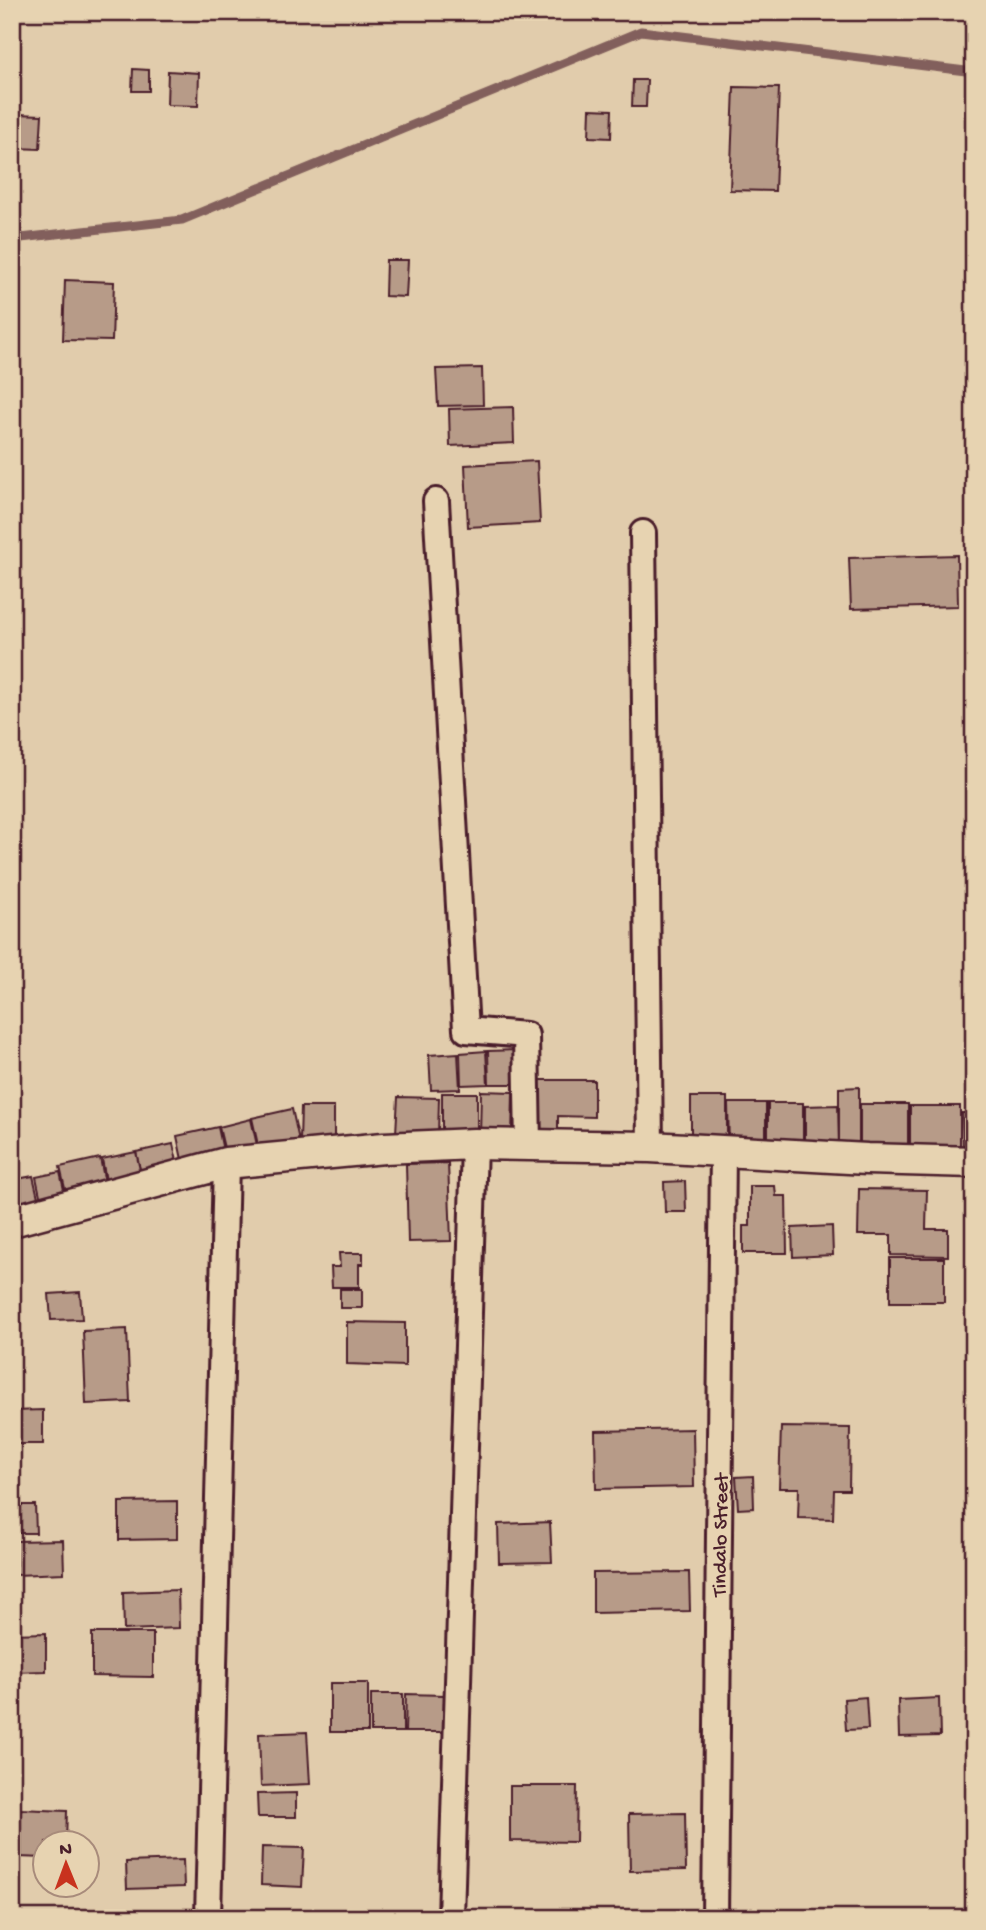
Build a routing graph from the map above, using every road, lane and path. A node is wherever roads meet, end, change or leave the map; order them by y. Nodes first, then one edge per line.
1 (436, 501) dead end
2 (643, 533) dead end
3 (474, 1144) junction
4 (528, 1145) junction
5 (650, 1147) junction
6 (723, 1153) junction
7 (974, 1162) edge
8 (226, 1163) junction
9 (12, 1221) edge
10 (208, 1918) edge
11 (451, 1918) edge
12 (715, 1918) edge

1 - 4 street
2 - 5 street
3 - 4 street
3 - 8 street
3 - 11 street
4 - 5 street
5 - 6 street
6 - 7 street
6 - 12 street, Tindalo Street
8 - 9 street
8 - 10 street

